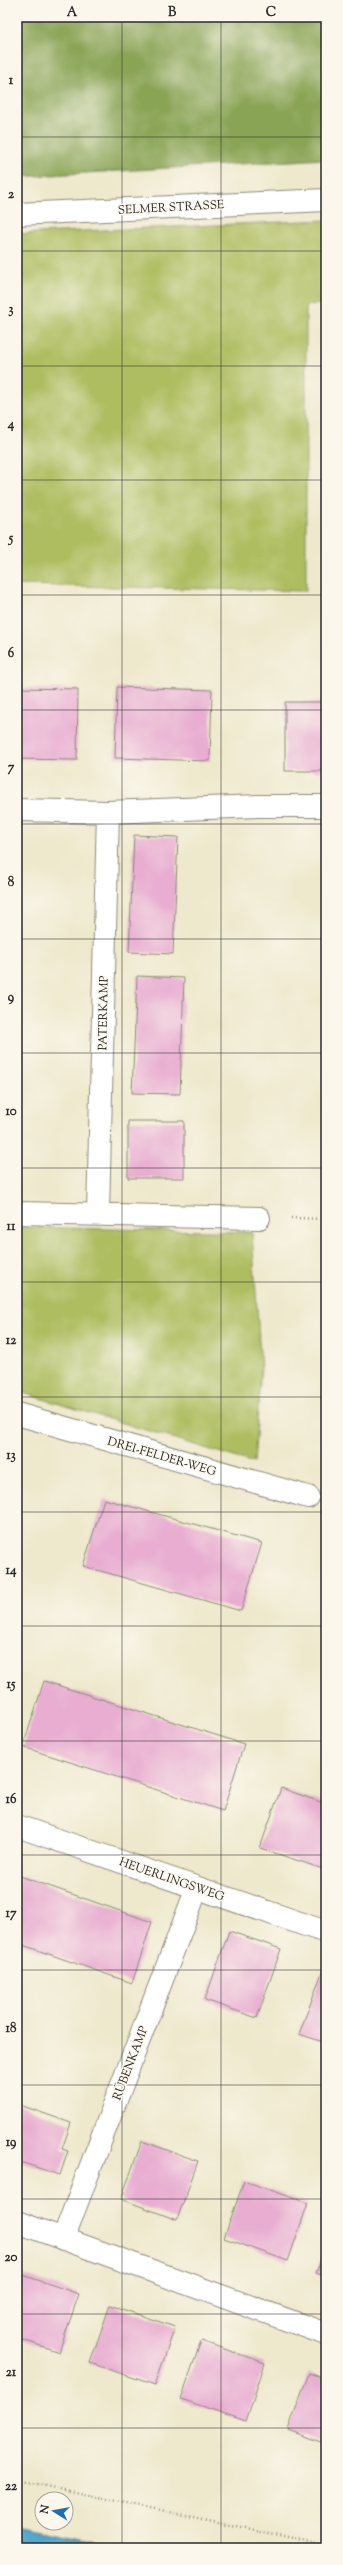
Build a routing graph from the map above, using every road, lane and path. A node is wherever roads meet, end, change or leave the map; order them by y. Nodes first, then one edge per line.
1 (326, 200) edge
2 (17, 214) edge
3 (320, 806) edge
4 (17, 810) edge
5 (108, 812) junction
6 (17, 1212) edge
7 (98, 1214) junction
8 (259, 1218) dead end
9 (17, 1414) edge
10 (308, 1497) dead end
11 (17, 1826) edge
12 (196, 1888) junction
13 (326, 1932) edge
14 (17, 2222) edge
15 (64, 2239) junction
16 (326, 2334) edge
17 (17, 2480) edge
18 (326, 2545) edge

1 - 2 street, SELMER STRASSE
3 - 5 street
4 - 5 street
5 - 7 street, PATERKAMP
6 - 7 street
7 - 8 street
9 - 10 street, DREI-FELDER-WEG
11 - 12 street, HEUERLINGSWEG
12 - 13 street, HEUERLINGSWEG
12 - 15 street, RÜBENKAMP
14 - 15 street
15 - 16 street
17 - 18 path

